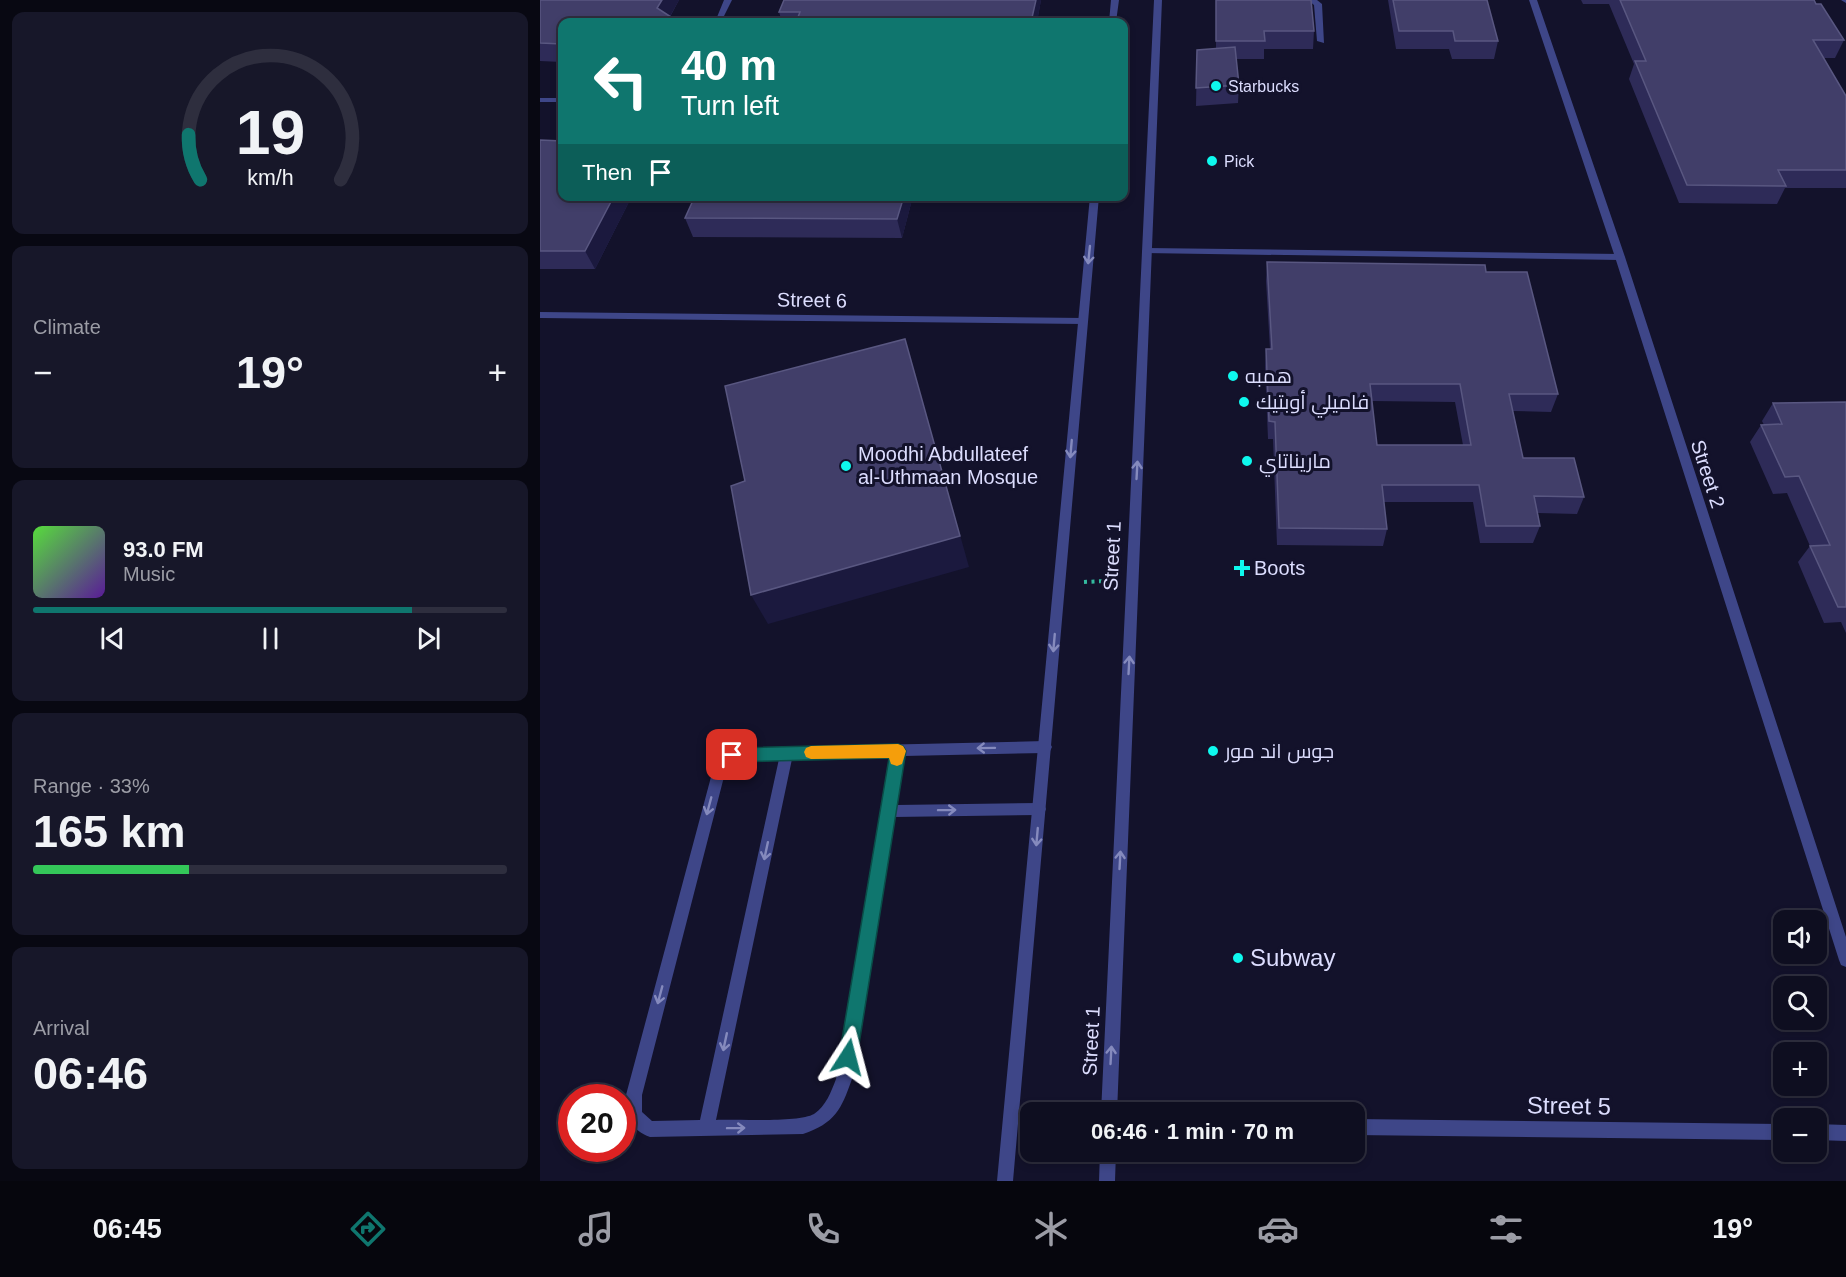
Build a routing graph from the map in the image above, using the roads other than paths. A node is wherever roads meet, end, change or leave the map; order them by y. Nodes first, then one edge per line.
1 (728, 0) edge
2 (1115, 0) edge
3 (1158, 0) edge
4 (1312, 0) edge
5 (1533, 0) edge
6 (720, 18) edge
7 (1113, 18) edge
8 (1321, 41) dead end
9 (540, 100) edge
10 (558, 100) edge
11 (1095, 201) edge
12 (1147, 251) junction
13 (1620, 256) junction
14 (540, 315) edge
15 (1083, 321) junction
16 (1045, 747) junction
17 (898, 751) junction
18 (788, 753) junction
19 (1039, 808) junction
20 (888, 811) junction
21 (1846, 960) edge
22 (1109, 1102) edge
23 (1365, 1127) edge
24 (706, 1128) junction
25 (1773, 1132) edge
26 (1827, 1132) edge
27 (1846, 1133) edge
28 (1108, 1162) edge
29 (1005, 1181) edge
30 (1107, 1181) edge

1 - 6 street
2 - 7 street
3 - 12 street, Street 1
4 - 8 street
5 - 13 street, Street 2
9 - 10 street
11 -> 15 street
12 - 13 street
22 -> 12 street, Street 1
13 - 21 street, Street 2
14 - 15 street, Street 6
15 -> 16 street
16 -> 17 street
16 - 19 street
17 - 18 street
17 - 20 street
18 -> 24 street
18 -> 24 street
20 -> 19 street
19 -> 29 street
24 -> 20 street
23 - 25 street, Street 5
26 - 27 street
28 - 30 street

